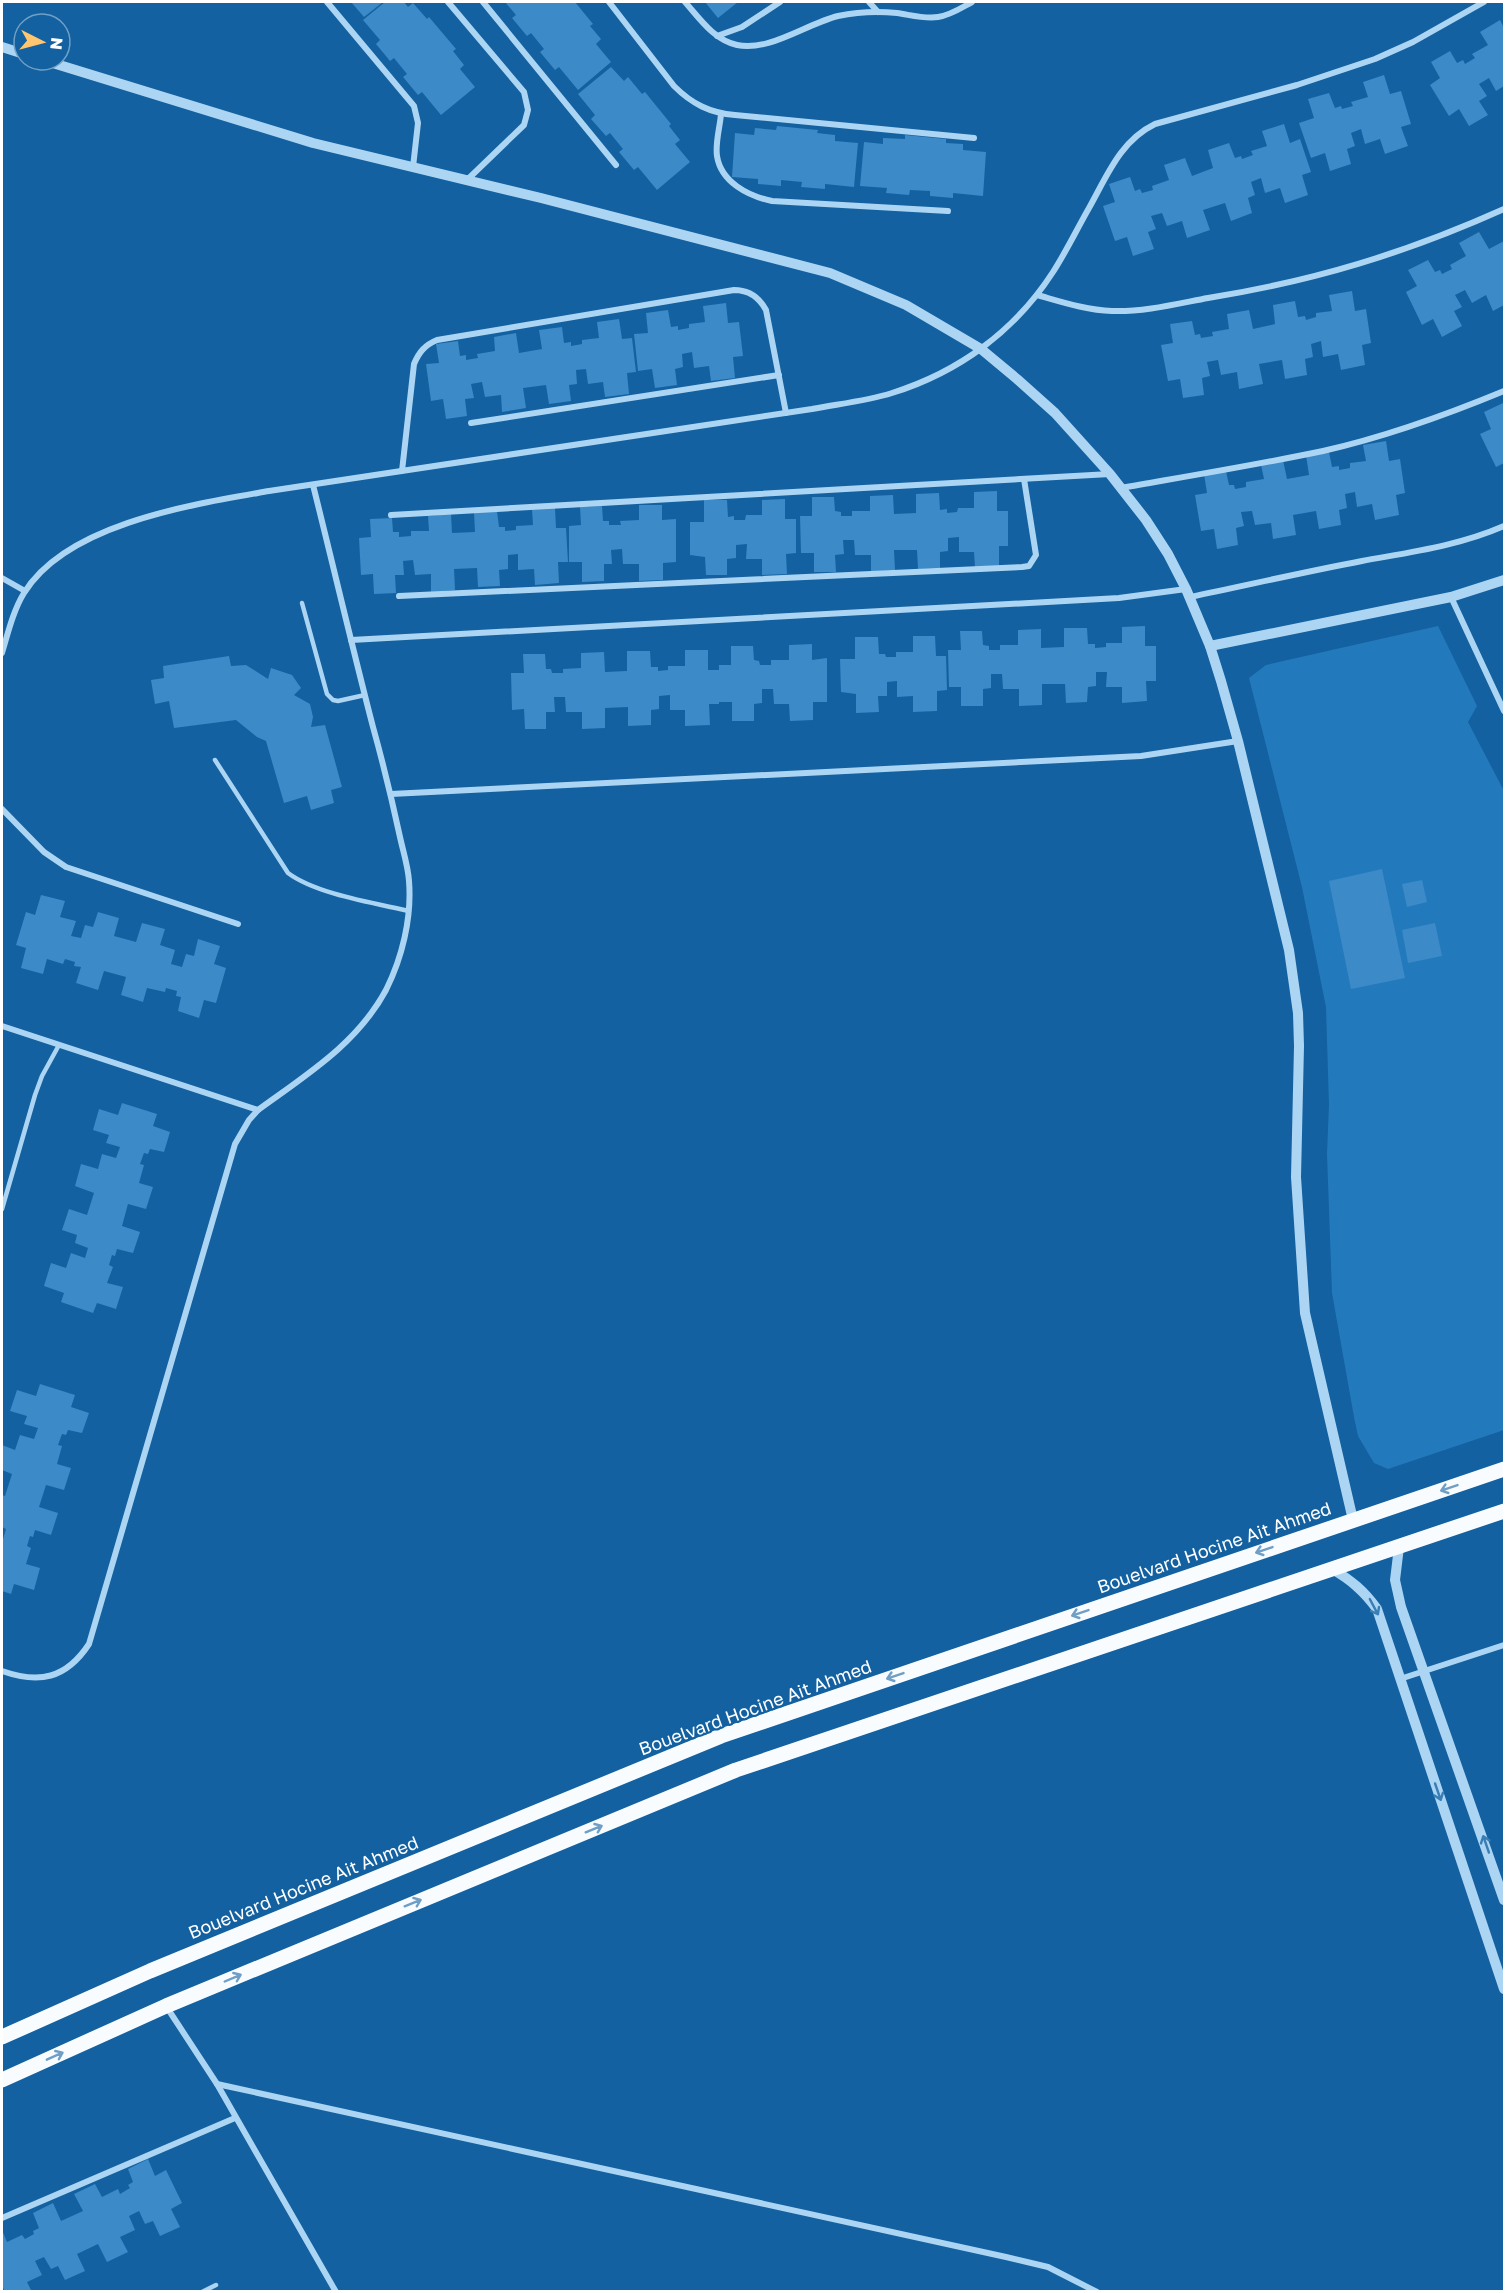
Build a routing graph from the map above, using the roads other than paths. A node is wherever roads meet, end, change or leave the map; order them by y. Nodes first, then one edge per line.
1 (327, 2) edge
2 (448, 2) edge
3 (483, 2) edge
4 (609, 2) edge
5 (685, 2) edge
6 (780, 2) edge
7 (869, 2) edge
8 (972, 2) edge
9 (1484, 2) edge
10 (878, 12) junction
11 (717, 36) junction
12 (72, 69) edge
13 (721, 114) junction
14 (974, 138) dead end
15 (616, 165) dead end
16 (413, 167) junction
17 (467, 180) junction
18 (1504, 210) edge
19 (948, 211) dead end
20 (1036, 295) junction
21 (981, 350) junction
22 (779, 375) junction
23 (1504, 391) edge
24 (786, 413) junction
25 (471, 423) dead end
26 (402, 471) junction
27 (1110, 474) junction
28 (1024, 479) junction
29 (313, 485) junction
30 (1121, 488) junction
31 (391, 515) dead end
32 (1504, 526) edge
33 (2, 578) edge
34 (1504, 580) edge
35 (25, 591) junction
36 (1188, 593) junction
37 (399, 596) dead end
38 (1451, 597) junction
39 (302, 603) dead end
40 (351, 640) junction
41 (1210, 646) junction
42 (2, 653) edge
43 (365, 695) junction
44 (1504, 711) edge
45 (1238, 741) junction
46 (215, 760) dead end
47 (391, 794) junction
48 (2, 809) edge
49 (409, 911) junction
50 (238, 924) dead end
51 (2, 1026) edge
52 (59, 1045) junction
53 (258, 1110) junction
54 (2, 1209) edge
55 (1504, 1469) edge
56 (1504, 1511) edge
57 (1353, 1520) junction
58 (1399, 1547) junction
59 (1332, 1569) junction
60 (1504, 1644) edge
61 (2, 1671) edge
62 (1424, 1671) junction
63 (1400, 1679) junction
64 (1504, 1900) edge
65 (1504, 1989) edge
66 (166, 2006) junction
67 (2, 2037) edge
68 (2, 2080) edge
69 (217, 2084) junction
70 (235, 2118) junction
71 (2, 2218) edge
72 (216, 2286) dead end
73 (202, 2292) edge
74 (336, 2292) edge
75 (1096, 2292) edge

1 - 16 street
2 - 17 street
3 - 15 street
4 - 13 street
5 - 11 street
6 - 11 street
7 - 10 street
8 - 10 street
9 - 20 street
10 - 11 street
12 - 16 street
13 - 14 street
13 - 19 street
16 - 17 street
17 - 21 street
18 - 20 street
20 - 21 street
21 - 24 street
21 - 27 street
22 - 24 street
22 - 25 street
22 - 26 street
23 - 30 street
24 - 26 street
26 - 29 street
27 - 28 street
27 - 30 street
28 - 31 street
28 - 37 street
29 - 35 street
29 - 40 street
30 - 36 street
32 - 36 street
33 - 35 street
34 - 38 street
35 - 42 street
36 - 40 street
36 - 41 street
38 - 41 street
38 - 44 street
39 - 43 lane
40 - 43 street
41 - 45 street
43 - 47 street
45 - 47 street
45 - 57 street
46 - 49 lane
47 - 49 street
48 - 50 street
49 - 53 street
51 - 52 street
52 - 53 street
52 - 54 lane
53 - 61 street
55 -> 57 main road, Bouelvard Hocine Ait Ahmed
56 - 58 main road
57 -> 67 main road, Bouelvard Hocine Ait Ahmed
58 - 59 main road
58 - 62 street
59 -> 63 street
66 -> 59 main road
60 - 62 street
62 - 63 street
64 -> 62 street
63 -> 65 street
68 -> 66 main road
66 - 69 street
69 - 70 street
69 - 75 street
70 - 71 street
70 - 74 street
72 - 73 lane

